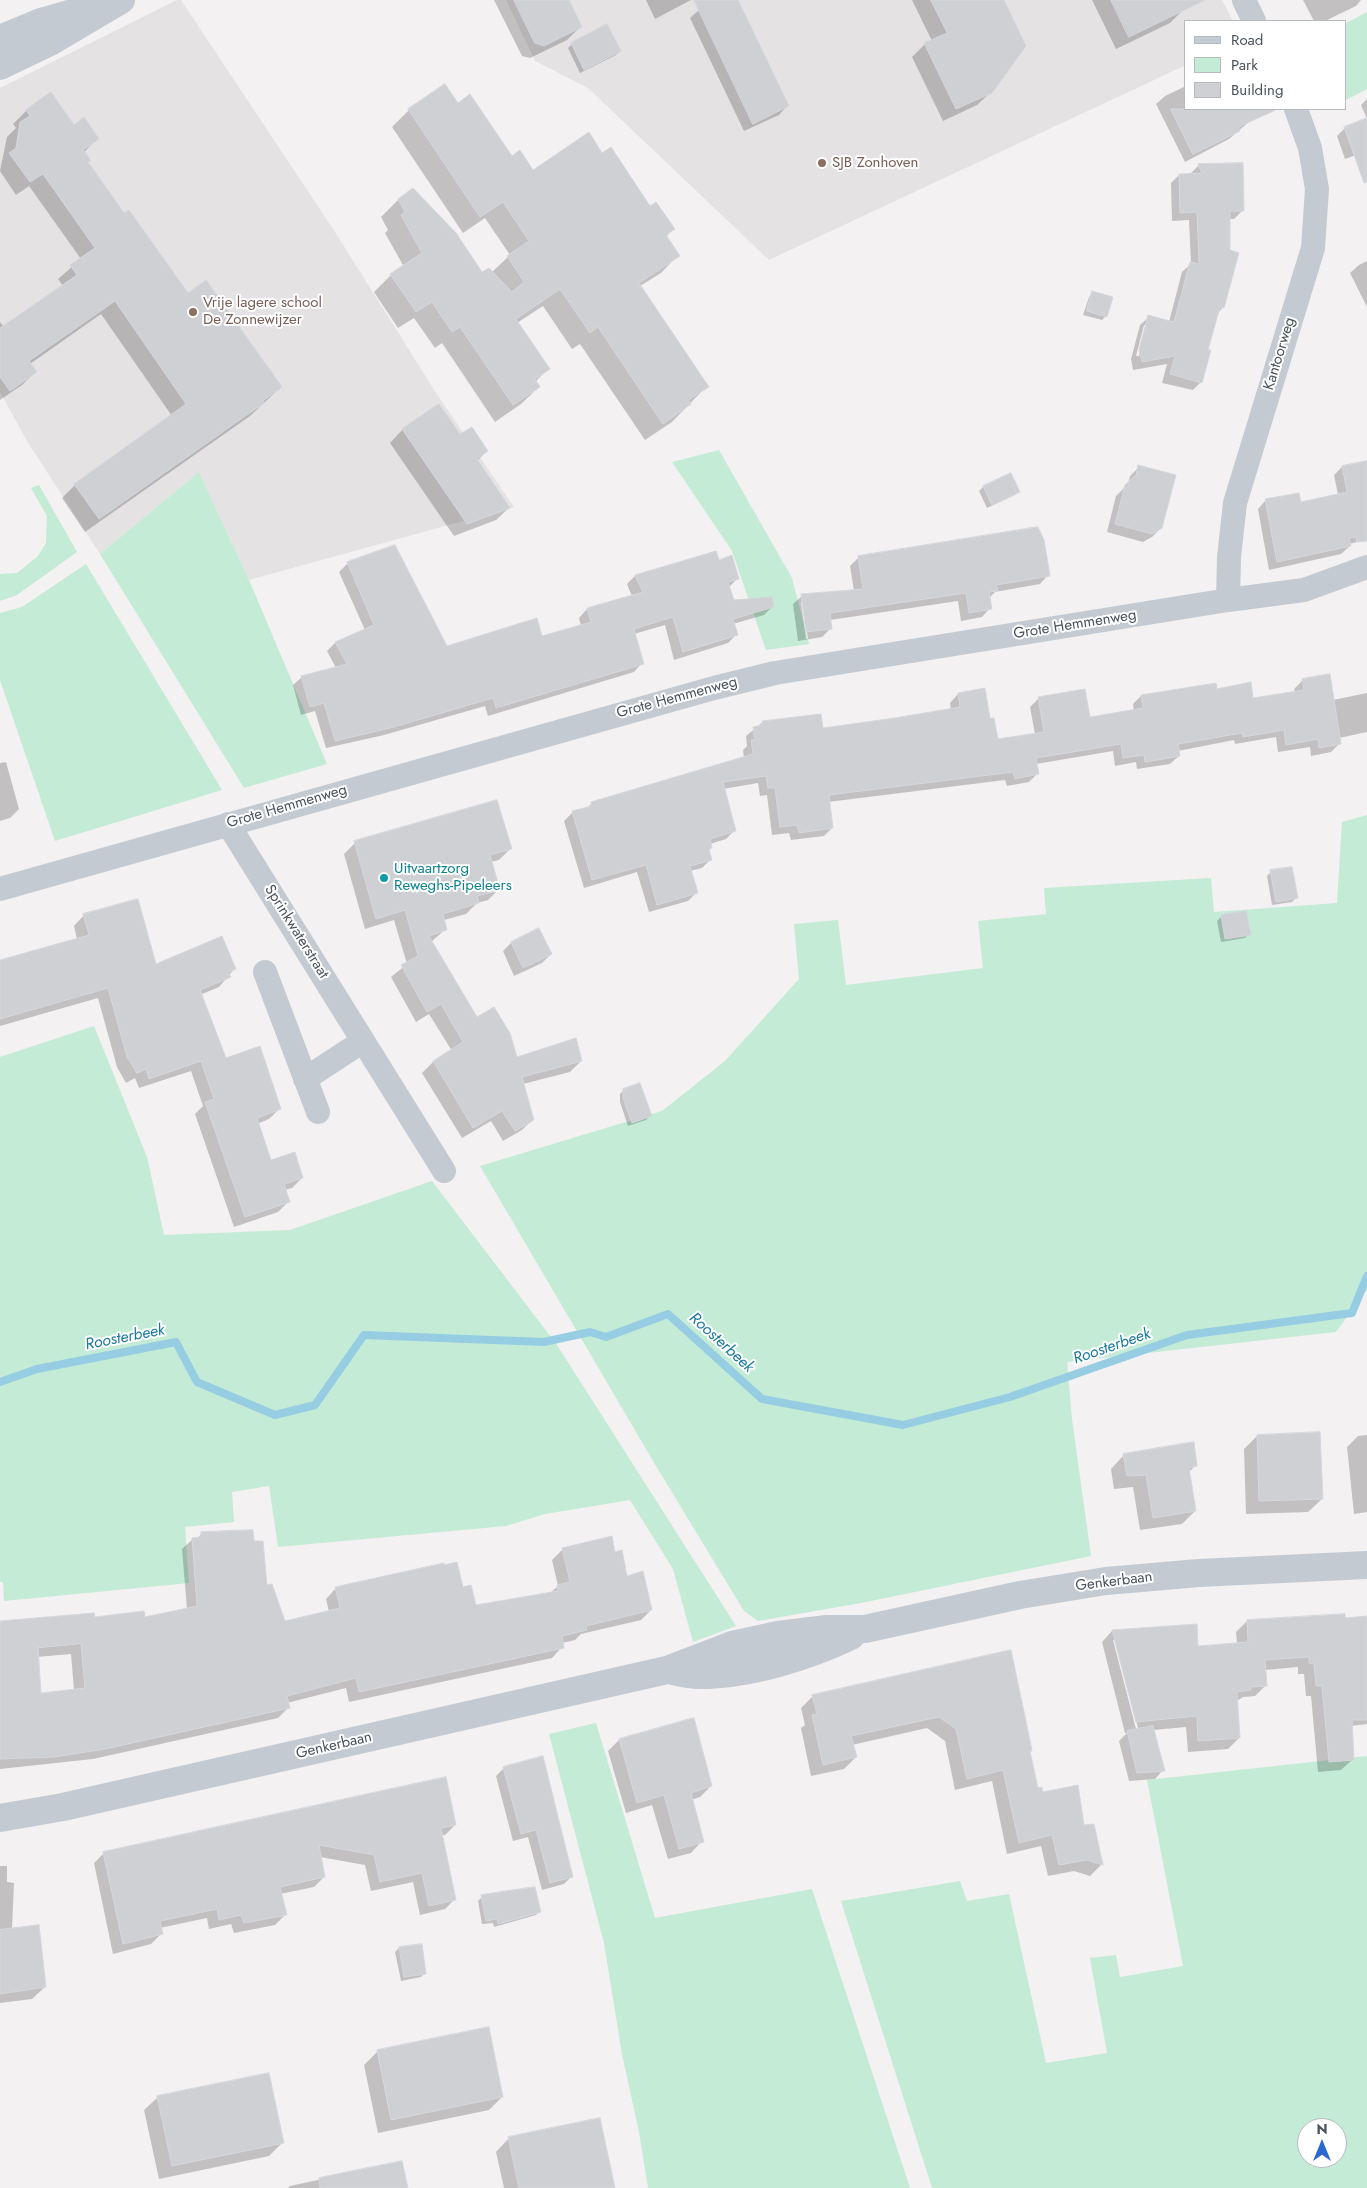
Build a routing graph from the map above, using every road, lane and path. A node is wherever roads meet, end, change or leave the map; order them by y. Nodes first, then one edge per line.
1 (116, 0) edge
2 (121, 0) edge
3 (1244, 0) edge
4 (1254, 20) edge
5 (0, 39) edge
6 (0, 66) edge
7 (1296, 110) edge
8 (1367, 567) edge
9 (1228, 600) junction
10 (228, 824) junction
11 (0, 889) edge
12 (265, 972) dead end
13 (363, 1041) junction
14 (305, 1079) junction
15 (318, 1112) dead end
16 (444, 1171) dead end
17 (1367, 1565) edge
18 (0, 1818) edge

1 - 5 street
2 - 6 street
3 - 4 street
7 - 9 street, Kantoorweg
8 - 9 street, Grote Hemmenweg
9 - 10 street, Grote Hemmenweg
10 - 11 street, Grote Hemmenweg
10 - 13 street, Sprinkwaterstraat
12 - 14 street
13 - 14 street
13 - 16 street, Sprinkwaterstraat
14 - 15 street
17 - 18 street, Genkerbaan

